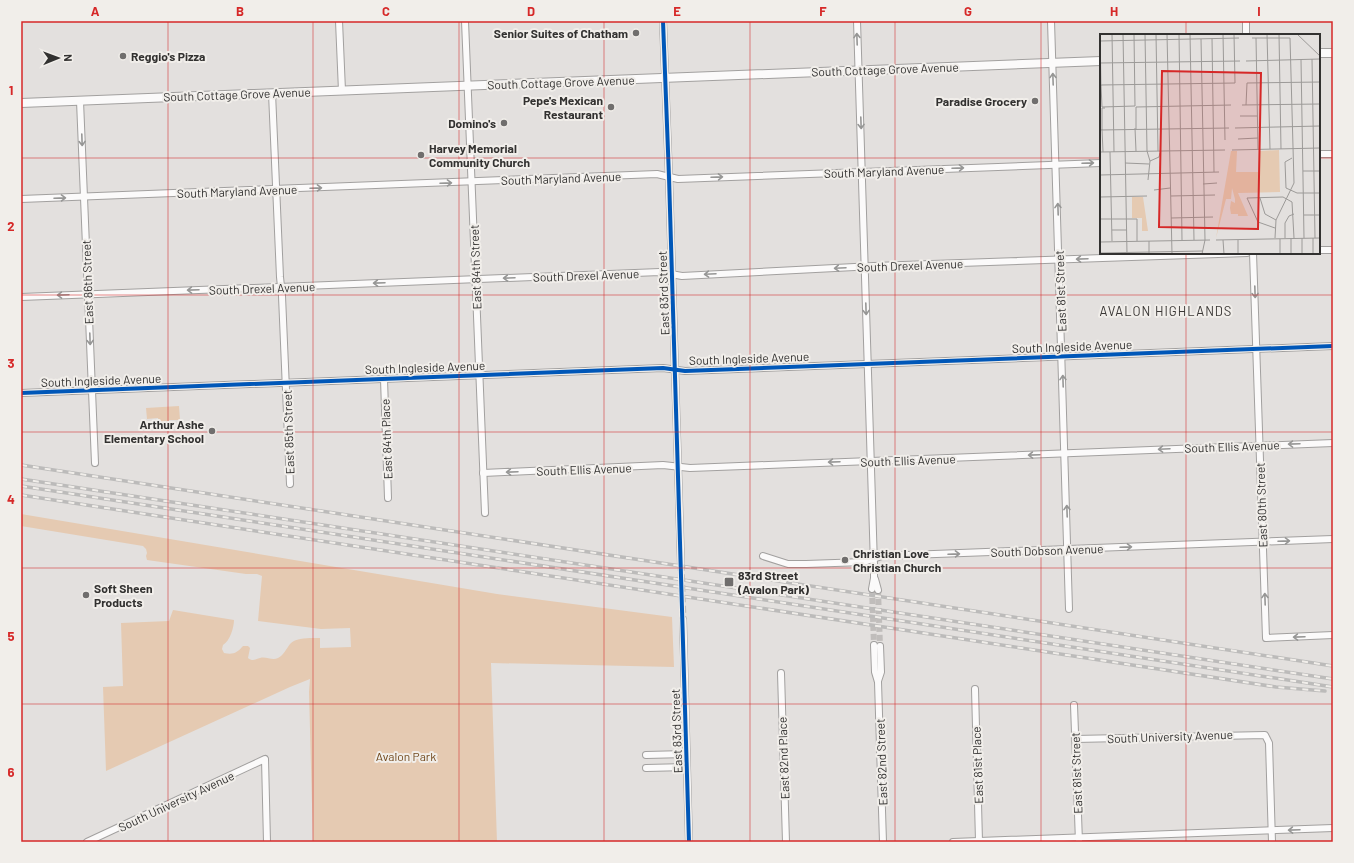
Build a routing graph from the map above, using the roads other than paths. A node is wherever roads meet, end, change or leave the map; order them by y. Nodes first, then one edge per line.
1 (339, 21) edge
2 (465, 21) edge
3 (663, 21) edge
4 (857, 21) edge
5 (1051, 21) edge
6 (1246, 21) edge
7 (1246, 34) edge
8 (1320, 53) edge
9 (1333, 53) edge
10 (1100, 62) edge
11 (1053, 63) junction
12 (859, 70) junction
13 (665, 78) junction
14 (467, 86) junction
15 (342, 91) junction
16 (272, 93) junction
17 (80, 101) junction
18 (21, 103) edge
19 (1320, 154) edge
20 (1333, 154) edge
21 (1100, 163) edge
22 (1056, 164) junction
23 (862, 172) junction
24 (669, 177) junction
25 (471, 182) junction
26 (276, 189) junction
27 (84, 197) junction
28 (21, 199) edge
29 (1320, 250) edge
30 (1333, 250) edge
31 (1220, 254) edge
32 (1253, 254) edge
33 (1059, 260) junction
34 (865, 267) junction
35 (672, 274) junction
36 (475, 280) junction
37 (281, 287) junction
38 (88, 294) junction
39 (21, 297) edge
40 (1333, 346) edge
41 (1256, 349) junction
42 (1062, 357) junction
43 (868, 364) junction
44 (675, 370) junction
45 (479, 375) junction
46 (384, 379) junction
47 (286, 382) junction
48 (92, 390) junction
49 (21, 393) edge
50 (1333, 443) edge
51 (1260, 445) junction
52 (1066, 454) junction
53 (871, 461) junction
54 (95, 463) dead end
55 (678, 467) junction
56 (483, 473) junction
57 (290, 484) dead end
58 (388, 498) dead end
59 (485, 513) dead end
60 (1333, 539) edge
61 (1263, 542) junction
62 (1069, 550) junction
63 (763, 556) dead end
64 (874, 559) junction
65 (681, 564) tunnel mouth
66 (875, 590) tunnel mouth
67 (1070, 608) dead end
68 (683, 620) tunnel mouth
69 (1333, 635) edge
70 (877, 645) tunnel mouth
71 (781, 673) dead end
72 (975, 689) dead end
73 (1074, 705) dead end
74 (1075, 739) junction
75 (686, 754) junction
76 (646, 755) dead end
77 (687, 767) junction
78 (646, 768) dead end
79 (1333, 828) edge
80 (1272, 831) junction
81 (1078, 840) edge
82 (980, 841) edge
83 (87, 842) edge
84 (268, 842) edge
85 (689, 842) edge
86 (786, 842) edge
87 (883, 842) edge
88 (953, 842) edge
89 (1272, 842) edge

1 - 15 street
2 - 14 street, East 84th Street
3 - 13 street, East 83rd Street
12 -> 4 street
5 - 11 street, East 81st Street
6 - 7 street
8 - 9 main road
10 - 11 main road, South Cottage Grove Avenue
11 - 12 main road, South Cottage Grove Avenue
22 -> 11 street, East 81st Street
12 - 13 main road, South Cottage Grove Avenue
12 -> 23 street
13 - 14 main road, South Cottage Grove Avenue
13 - 24 street, East 83rd Street
14 - 15 main road, South Cottage Grove Avenue
14 - 25 street, East 84th Street
15 - 16 main road, South Cottage Grove Avenue
16 - 17 main road, South Cottage Grove Avenue
16 - 26 street, East 85th Street
17 - 18 main road, South Cottage Grove Avenue
17 -> 27 street, East 86th Street
19 - 20 street
22 -> 21 street, South Maryland Avenue
23 -> 22 street, South Maryland Avenue
33 -> 22 street, East 81st Street
24 -> 23 street, South Maryland Avenue
23 - 34 street
24 - 25 street, South Maryland Avenue
24 - 35 street, East 83rd Street
26 -> 25 street, South Maryland Avenue
25 - 36 street, East 84th Street
26 - 27 street, South Maryland Avenue
26 - 37 street, East 85th Street
28 -> 27 street, South Maryland Avenue
27 - 38 street, East 86th Street
29 - 30 street
31 -> 33 street, South Drexel Avenue
32 -> 41 street, East 80th Street
33 - 34 street, South Drexel Avenue
33 - 42 street, East 81st Street
34 -> 35 street, South Drexel Avenue
34 -> 43 street
35 -> 36 street, South Drexel Avenue
35 - 44 street, East 83rd Street
36 -> 37 street, South Drexel Avenue
36 - 45 street, East 84th Street
37 -> 38 street, South Drexel Avenue
37 - 47 street, East 85th Street
38 -> 39 street, South Drexel Avenue
38 -> 48 street, East 86th Street
40 - 41 street, South Ingleside Avenue
41 - 42 street, South Ingleside Avenue
41 - 51 street, East 80th Street
42 - 43 street, South Ingleside Avenue
52 -> 42 street, East 81st Street
43 - 44 street, South Ingleside Avenue
43 - 53 street
44 - 45 street, South Ingleside Avenue
44 - 55 street, East 83rd Street
45 - 46 street, South Ingleside Avenue
45 - 56 street, East 84th Street
46 - 47 street, South Ingleside Avenue
46 - 58 street, East 84th Place
47 - 48 street, South Ingleside Avenue
47 - 57 street, East 85th Street
48 - 49 street, South Ingleside Avenue
48 - 54 street, East 86th Street
50 -> 51 street, South Ellis Avenue
51 -> 52 street, South Ellis Avenue
51 - 61 street, East 80th Street
52 -> 53 street, South Ellis Avenue
62 -> 52 street, East 81st Street
53 -> 55 street, South Ellis Avenue
53 - 64 street
55 -> 56 street, South Ellis Avenue
55 - 65 street, East 83rd Street
56 - 59 street, East 84th Street
61 -> 60 street, South Dobson Avenue
62 -> 61 street, South Dobson Avenue
69 -> 61 street, East 80th Street
64 -> 62 street, South Dobson Avenue
62 - 67 street, East 81st Street
63 - 64 street, South Dobson Avenue
64 - 66 street
68 - 75 street, East 83rd Street
70 - 87 street, East 82nd Street
71 - 86 street, East 82nd Place
72 - 82 street, East 81st Place
73 - 74 street, East 81st Street
74 - 80 street, South University Avenue
74 - 81 street, East 81st Street
75 - 76 street
75 - 77 street, East 83rd Street
77 - 78 street
77 - 85 street, East 83rd Street
79 -> 80 street
80 - 81 street
80 - 89 street
81 - 82 street
82 - 88 street
83 - 84 street, South University Avenue

